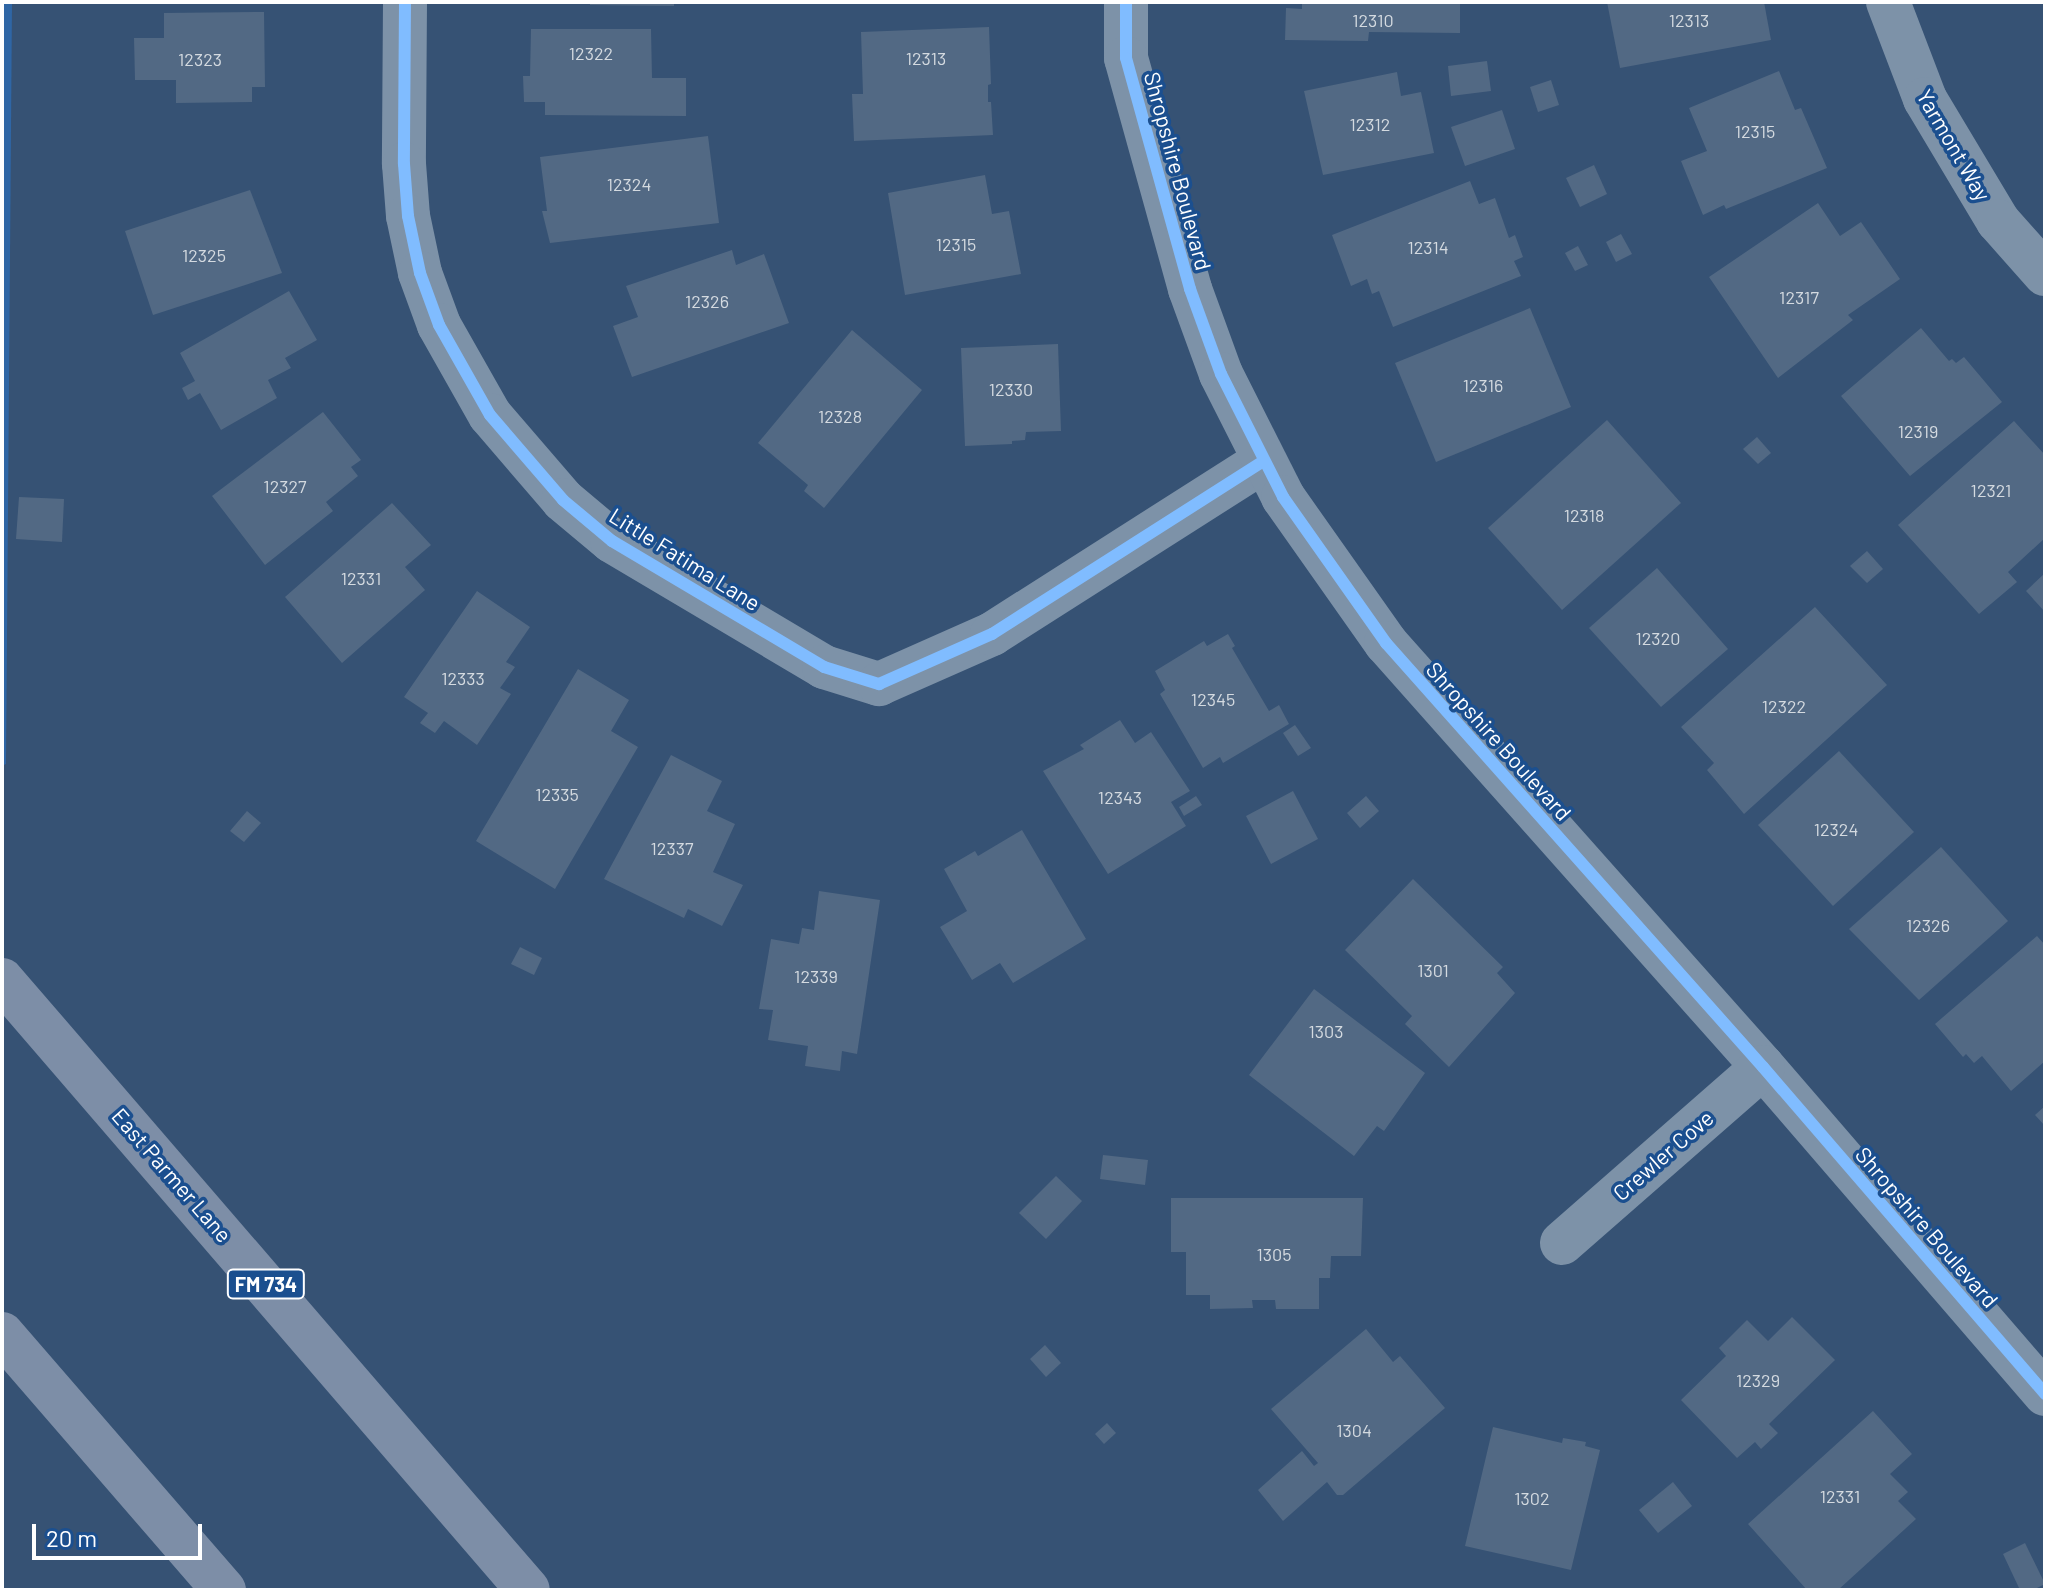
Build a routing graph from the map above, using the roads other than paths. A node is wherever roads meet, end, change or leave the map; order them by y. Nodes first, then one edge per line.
1 (405, 2) edge
2 (1126, 2) edge
3 (1888, 2) edge
4 (2045, 274) edge
5 (1264, 461) junction
6 (2, 980) edge
7 (1763, 1067) junction
8 (1562, 1243) dead end
9 (2, 1334) edge
10 (2045, 1394) edge
11 (224, 1590) edge
12 (528, 1590) edge

1 - 5 street, Little Fatima Lane
2 - 5 street, Shropshire Boulevard
3 - 4 street, Yarmont Way
5 - 7 street, Shropshire Boulevard
6 - 12 main road, East Parmer Lane / FM 734
7 - 8 street, Crewler Cove
7 - 10 street, Shropshire Boulevard
9 - 11 main road

